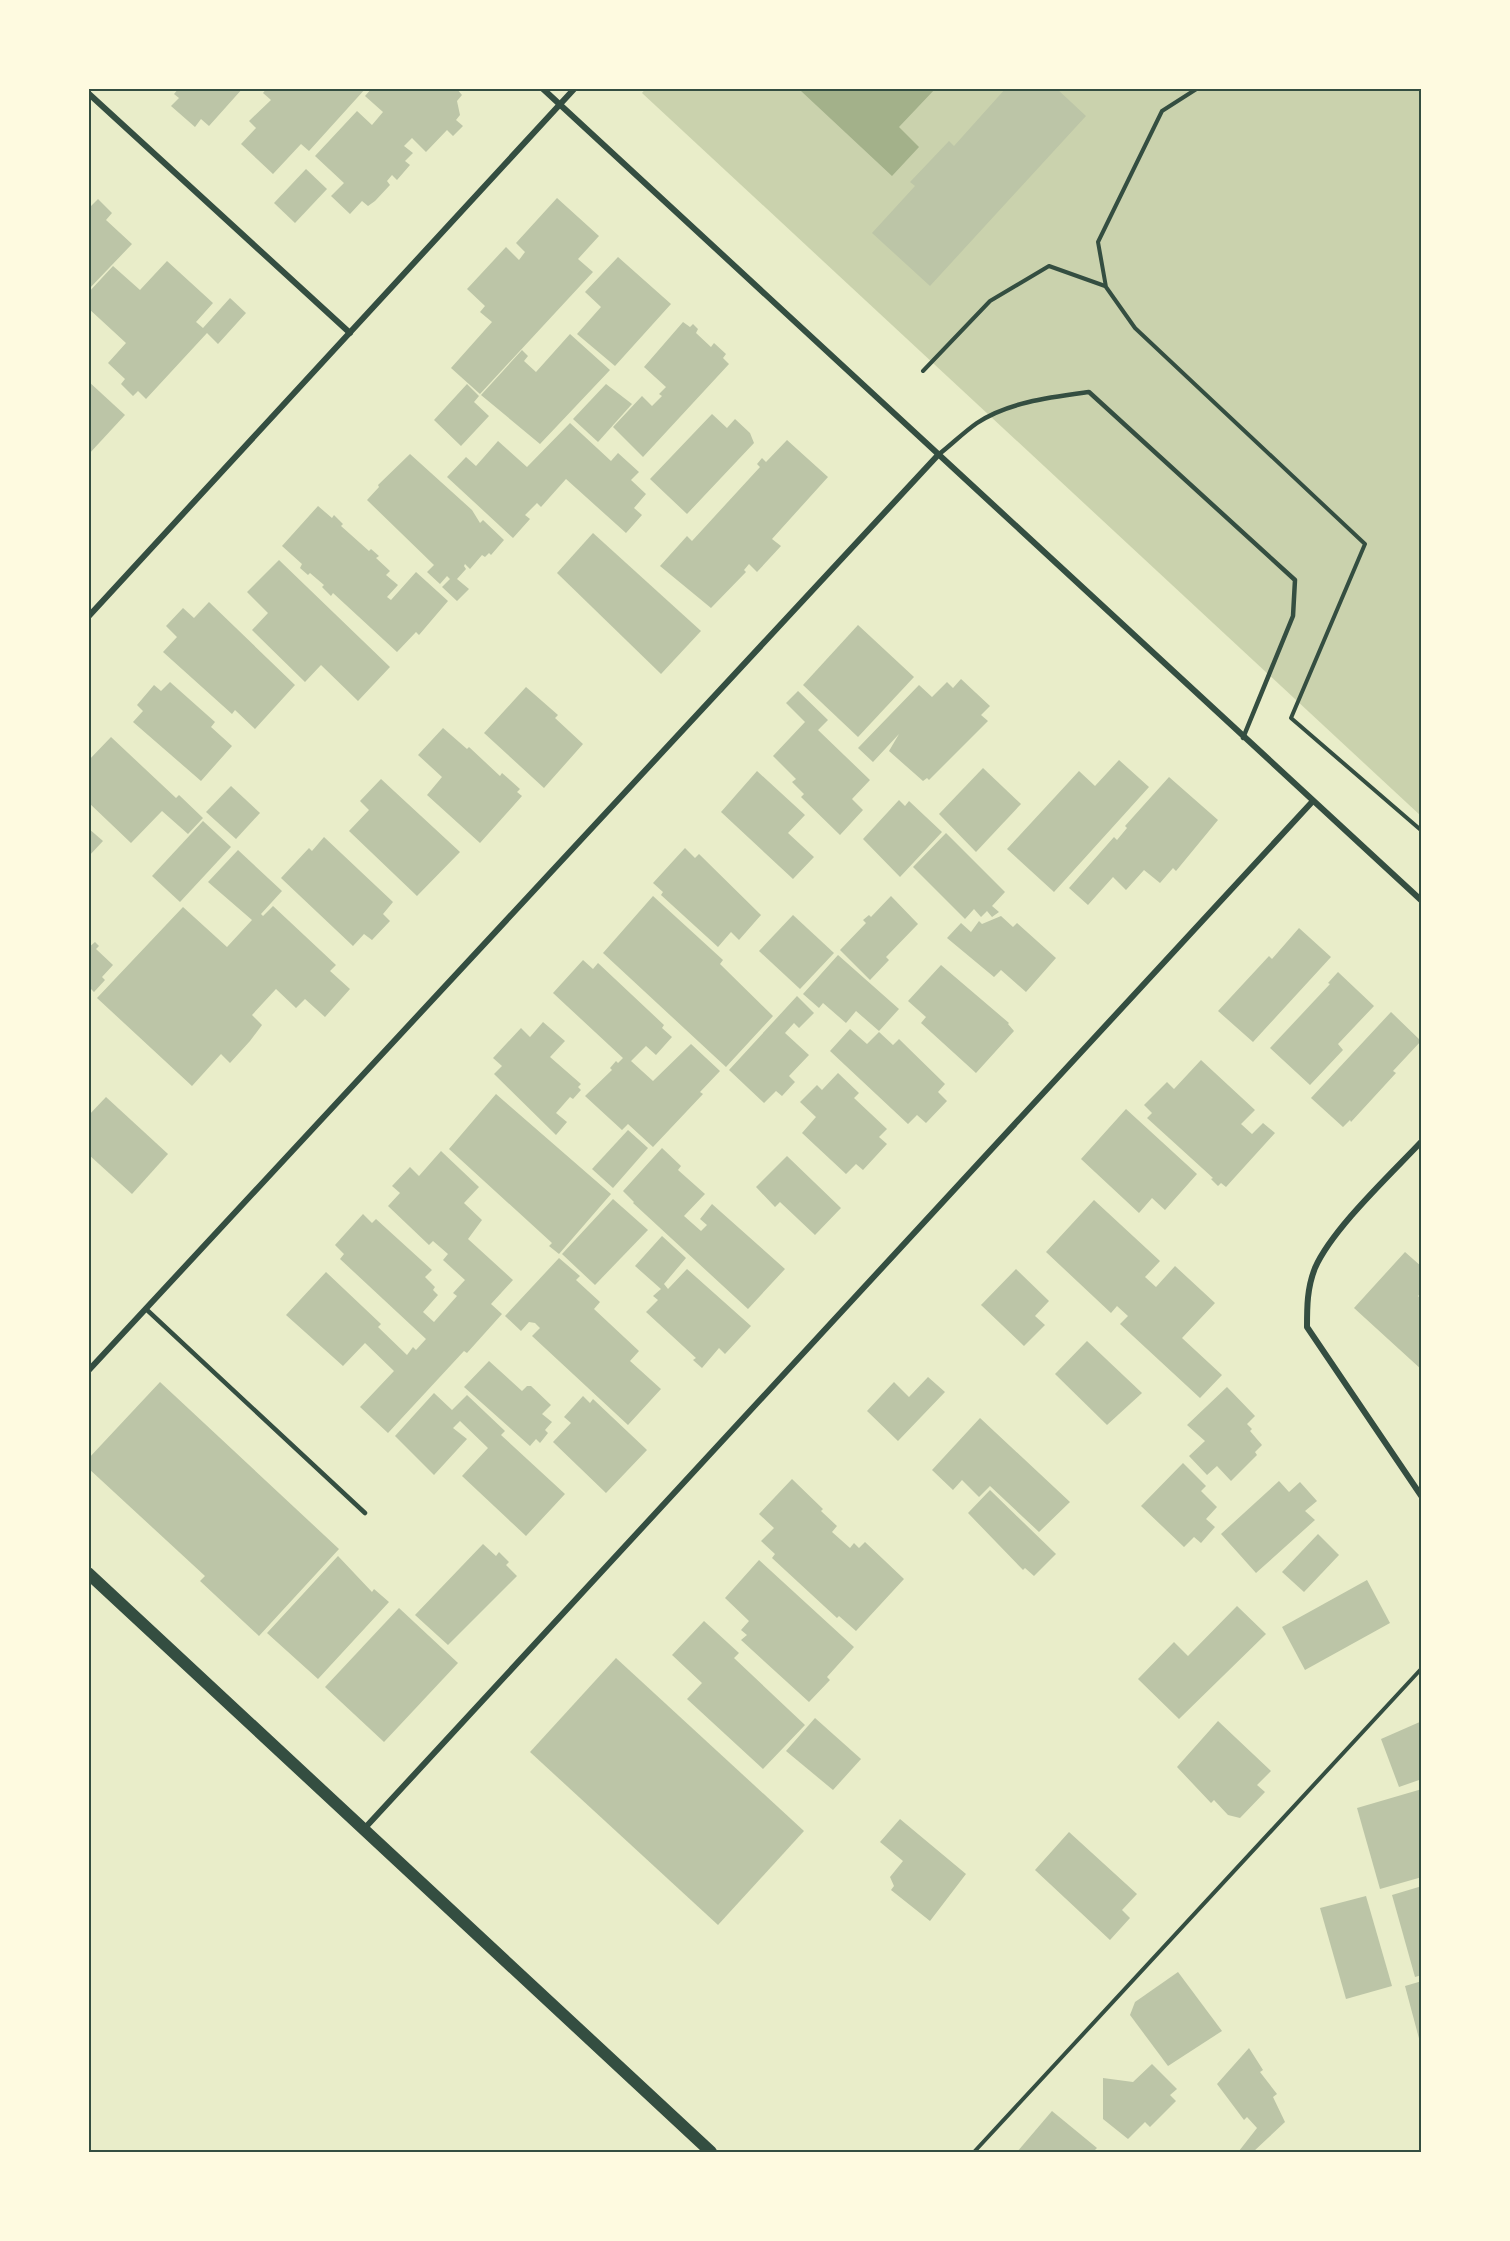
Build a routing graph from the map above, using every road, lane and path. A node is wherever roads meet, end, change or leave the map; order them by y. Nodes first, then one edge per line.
1 (542, 88) edge
2 (575, 88) edge
3 (1198, 88) edge
4 (88, 93) edge
5 (560, 105) junction
6 (1106, 287) junction
7 (350, 333) junction
8 (923, 372) dead end
9 (938, 455) junction
10 (88, 617) edge
11 (1243, 738) junction
12 (1312, 802) junction
13 (1422, 831) edge
14 (1422, 901) edge
15 (1422, 1141) edge
16 (146, 1309) junction
17 (88, 1371) edge
18 (1422, 1497) edge
19 (365, 1513) dead end
20 (88, 1573) edge
21 (1422, 1668) edge
22 (364, 1829) junction
23 (711, 2152) edge
24 (974, 2152) edge

1 - 5 street
2 - 5 street
3 - 6 path
4 - 7 street
5 - 7 street
5 - 9 street
6 - 8 path
6 - 13 path
7 - 10 street
9 - 11 street
9 - 11 lane
9 - 16 street
11 - 12 street
12 - 14 street
12 - 22 street
15 - 18 street
16 - 17 street
16 - 19 lane
20 - 22 main road
21 - 24 path
22 - 23 main road

